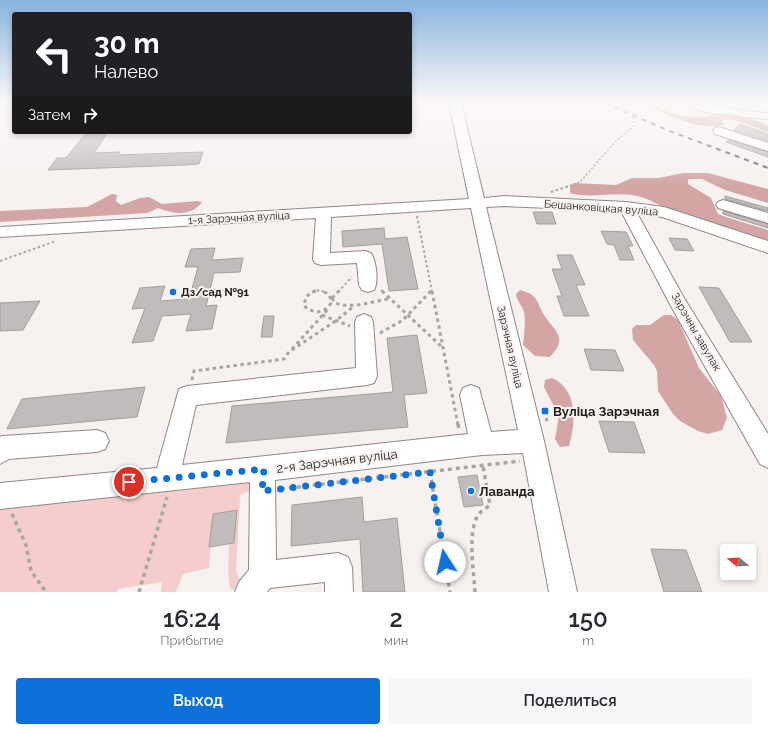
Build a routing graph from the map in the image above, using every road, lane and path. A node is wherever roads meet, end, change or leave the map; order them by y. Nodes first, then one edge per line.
1 (461, 131) edge
2 (628, 131) edge
3 (719, 131) dead end
4 (768, 147) edge
5 (477, 203) junction
6 (532, 203) junction
7 (723, 205) dead end
8 (626, 207) junction
9 (324, 214) junction
10 (768, 218) edge
11 (417, 220) dead end
12 (79, 227) junction
13 (0, 232) edge
14 (768, 247) edge
15 (0, 261) edge
16 (366, 264) junction
17 (368, 285) dead end
18 (431, 291) junction
19 (332, 298) junction
20 (389, 299) dead end
21 (330, 305) junction
22 (320, 312) junction
23 (322, 315) junction
24 (320, 318) junction
25 (337, 320) junction
26 (362, 325) junction
27 (289, 352) junction
28 (470, 395) dead end
29 (187, 396) junction
30 (451, 430) dead end
31 (97, 441) dead end
32 (529, 451) junction
33 (0, 452) edge
34 (483, 455) junction
35 (768, 456) edge
36 (430, 472) junction
37 (170, 478) junction
38 (271, 486) junction
39 (2, 496) edge
40 (256, 583) edge
41 (46, 592) edge
42 (139, 592) edge
43 (339, 592) edge
44 (450, 592) edge
45 (475, 592) edge
46 (563, 592) edge

1 - 5 street, Зарэчная вуліца
2 - 6 path
3 - 4 street
5 - 6 street, Бешанковіцкая вуліца
5 - 9 street, 1-я Зарэчная вуліца
5 - 32 street, Зарэчная вуліца
6 - 8 street, Бешанковіцкая вуліца
7 - 10 street
8 - 14 street, Бешанковіцкая вуліца
8 - 35 street, Зарэчны завулак
9 - 12 street, 1-я Зарэчная вуліца
9 - 16 street
11 - 18 path
12 - 13 street, 1-я Зарэчная вуліца
12 - 15 path
16 - 17 street
16 - 19 path
18 - 26 path
18 - 30 path
19 - 21 path
19 - 22 path
19 - 26 path
20 - 26 path
21 - 22 path
21 - 23 path
22 - 24 path
23 - 24 path
23 - 25 path
24 - 27 path
25 - 26 path
25 - 26 path
25 - 27 path
26 - 29 street
27 - 29 path
28 - 34 street
29 - 37 street
31 - 33 street
32 - 34 street, 2-я Зарэчная вуліца
32 - 34 path
32 - 46 street, Зарэчная вуліца
34 - 36 path
34 - 38 street, 2-я Зарэчная вуліца
34 - 45 path
36 - 38 path
36 - 44 path
37 - 38 street, 2-я Зарэчная вуліца
37 - 39 street, 2-я Зарэчная вуліца
37 - 42 path
38 - 40 street
39 - 41 path
40 - 43 street

